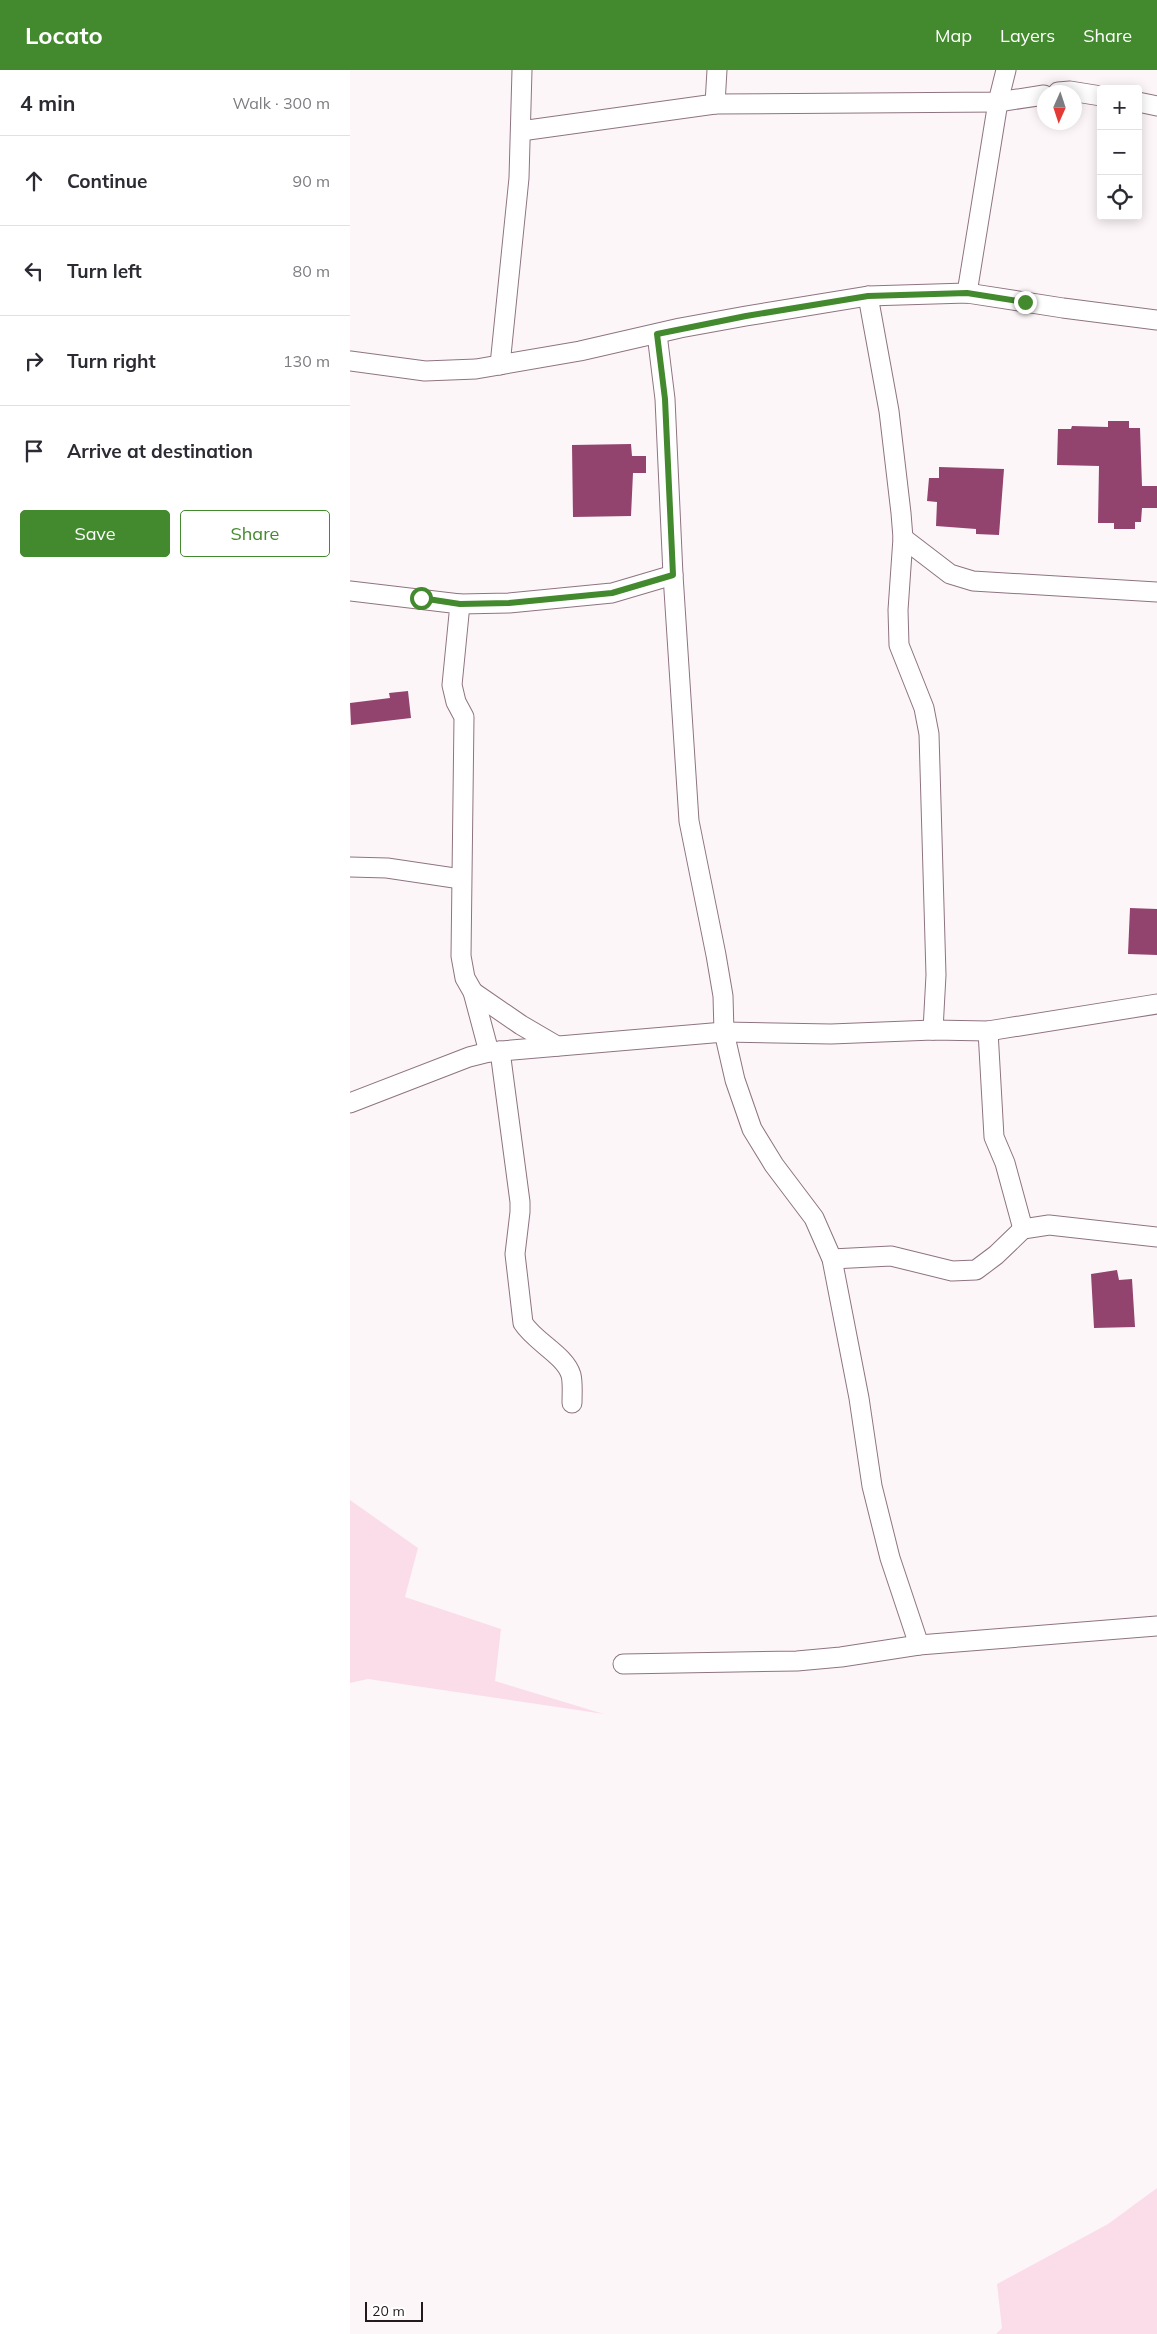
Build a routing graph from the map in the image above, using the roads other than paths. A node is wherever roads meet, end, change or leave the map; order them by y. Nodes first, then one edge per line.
1 (522, 70) edge
2 (717, 70) edge
3 (1006, 70) edge
4 (1082, 92) edge
5 (1097, 95) edge
6 (1037, 96) edge
7 (998, 102) junction
8 (1142, 103) edge
9 (715, 104) junction
10 (1157, 106) edge
11 (521, 131) junction
12 (967, 293) junction
13 (868, 296) junction
14 (1157, 320) edge
15 (657, 334) junction
16 (350, 361) edge
17 (500, 365) junction
18 (902, 538) junction
19 (673, 575) junction
20 (350, 591) edge
21 (1157, 592) edge
22 (460, 604) junction
23 (350, 867) edge
24 (461, 879) junction
25 (473, 992) junction
26 (1157, 1004) edge
27 (933, 1030) junction
28 (988, 1031) junction
29 (724, 1032) junction
30 (557, 1046) junction
31 (494, 1051) junction
32 (350, 1102) edge
33 (1022, 1228) junction
34 (1157, 1237) edge
35 (832, 1259) junction
36 (572, 1403) dead end
37 (1157, 1626) edge
38 (919, 1645) junction
39 (623, 1664) dead end

1 - 11 street
2 - 9 street
3 - 7 street
4 - 5 street
6 - 7 street
7 - 9 street
7 - 12 street
8 - 10 street
9 - 11 street
11 - 17 street
12 - 13 street
12 - 14 street
13 - 15 street
13 - 18 street
15 - 17 street
15 - 19 street
16 - 17 street
18 - 21 street
18 - 27 street
19 - 22 street
19 - 29 street
20 - 22 street
22 - 24 street
23 - 24 street
24 - 25 street
25 - 30 street
25 - 31 street
26 - 28 street
27 - 28 street
27 - 29 street
28 - 33 street
29 - 30 street
29 - 35 street
30 - 31 street
31 - 32 street
31 - 36 street
33 - 34 street
33 - 35 street
35 - 38 street
37 - 38 street
38 - 39 street

